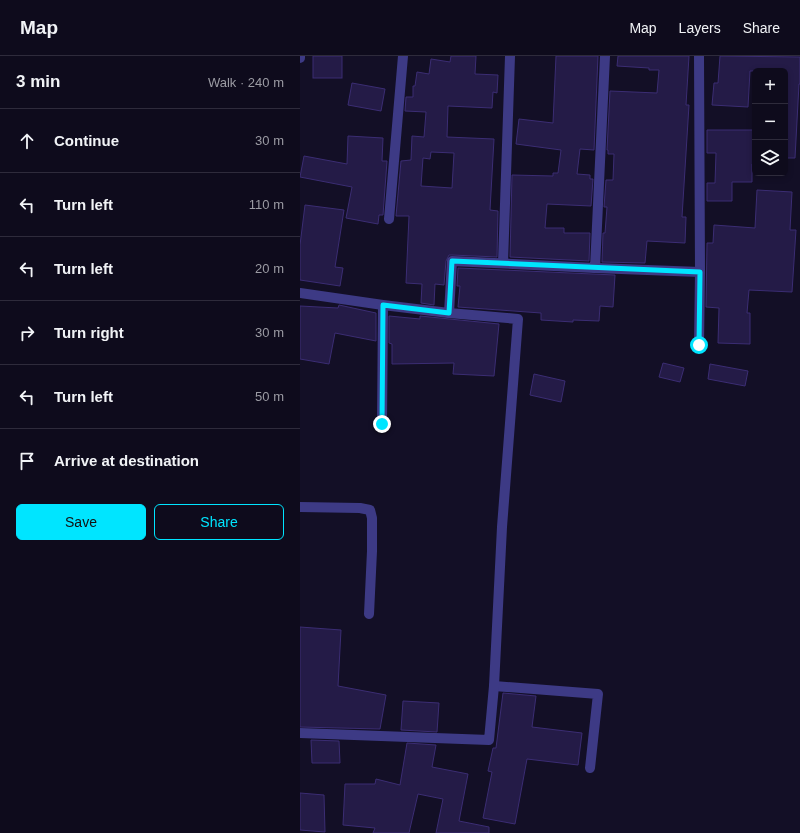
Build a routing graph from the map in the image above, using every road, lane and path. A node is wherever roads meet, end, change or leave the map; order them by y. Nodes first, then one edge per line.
1 (403, 56) edge
2 (510, 56) edge
3 (605, 56) edge
4 (699, 56) edge
5 (389, 220) dead end
6 (503, 263) junction
7 (595, 268) junction
8 (700, 272) junction
9 (300, 292) edge
10 (383, 305) junction
11 (449, 313) junction
12 (699, 345) dead end
13 (382, 424) dead end
14 (300, 507) edge
15 (369, 614) dead end
16 (494, 686) junction
17 (300, 733) edge
18 (590, 768) dead end

1 - 5 street
2 - 6 street
3 - 7 street
4 - 8 street
6 - 7 street
6 - 11 street
7 - 8 street
8 - 12 street
9 - 10 street
10 - 11 street
10 - 13 street
11 - 16 street
14 - 15 street
16 - 17 street
16 - 18 street

